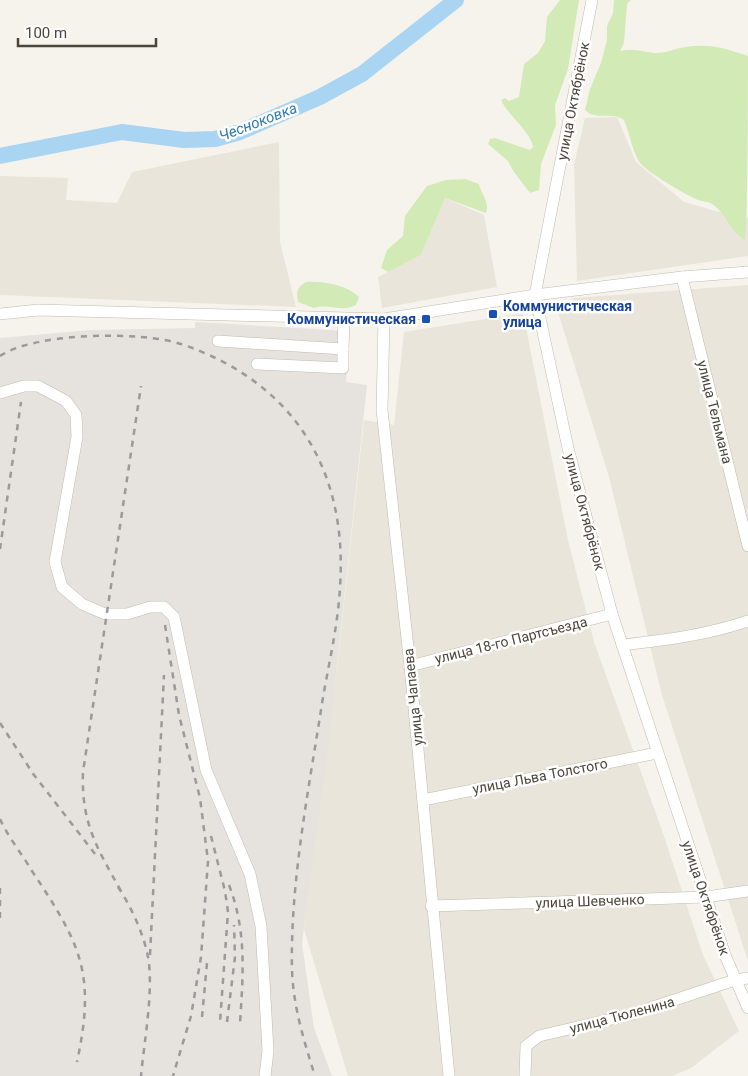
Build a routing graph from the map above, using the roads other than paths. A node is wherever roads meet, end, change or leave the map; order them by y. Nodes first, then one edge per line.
1 (592, 0) edge
2 (748, 272) edge
3 (682, 277) junction
4 (536, 295) junction
5 (0, 314) edge
6 (344, 319) junction
7 (384, 319) junction
8 (218, 341) dead end
9 (343, 350) junction
10 (257, 364) dead end
11 (0, 393) edge
12 (748, 546) edge
13 (612, 614) junction
14 (748, 621) edge
15 (622, 645) junction
16 (410, 666) junction
17 (657, 753) junction
18 (423, 800) junction
19 (748, 891) edge
20 (706, 897) junction
21 (431, 906) junction
22 (748, 978) edge
23 (735, 980) junction
24 (748, 1008) edge
25 (265, 1076) edge
26 (449, 1076) edge
27 (525, 1076) edge

1 - 4 street, улица Октябрёнок
2 - 3 street
3 - 4 street
3 - 12 street, улица Тельмана
4 - 7 street
4 - 13 street, улица Октябрёнок
5 - 6 street
6 - 7 street
6 - 9 street
7 - 16 street, улица Чапаева
8 - 9 street
9 - 10 street
11 - 25 street
13 - 15 street, улица Октябрёнок
13 - 16 street, улица 18-го Партсъезда
14 - 15 street
15 - 17 street, улица Октябрёнок
16 - 18 street, улица Чапаева
17 - 18 street, улица Льва Толстого
17 - 20 street, улица Октябрёнок
18 - 21 street, улица Чапаева
19 - 20 street, улица Шевченко
20 - 21 street, улица Шевченко
20 - 23 street, улица Октябрёнок
21 - 26 street, улица Чапаева
22 - 23 street, улица Тюленина
23 - 24 street, улица Октябрёнок
23 - 27 street, улица Тюленина

